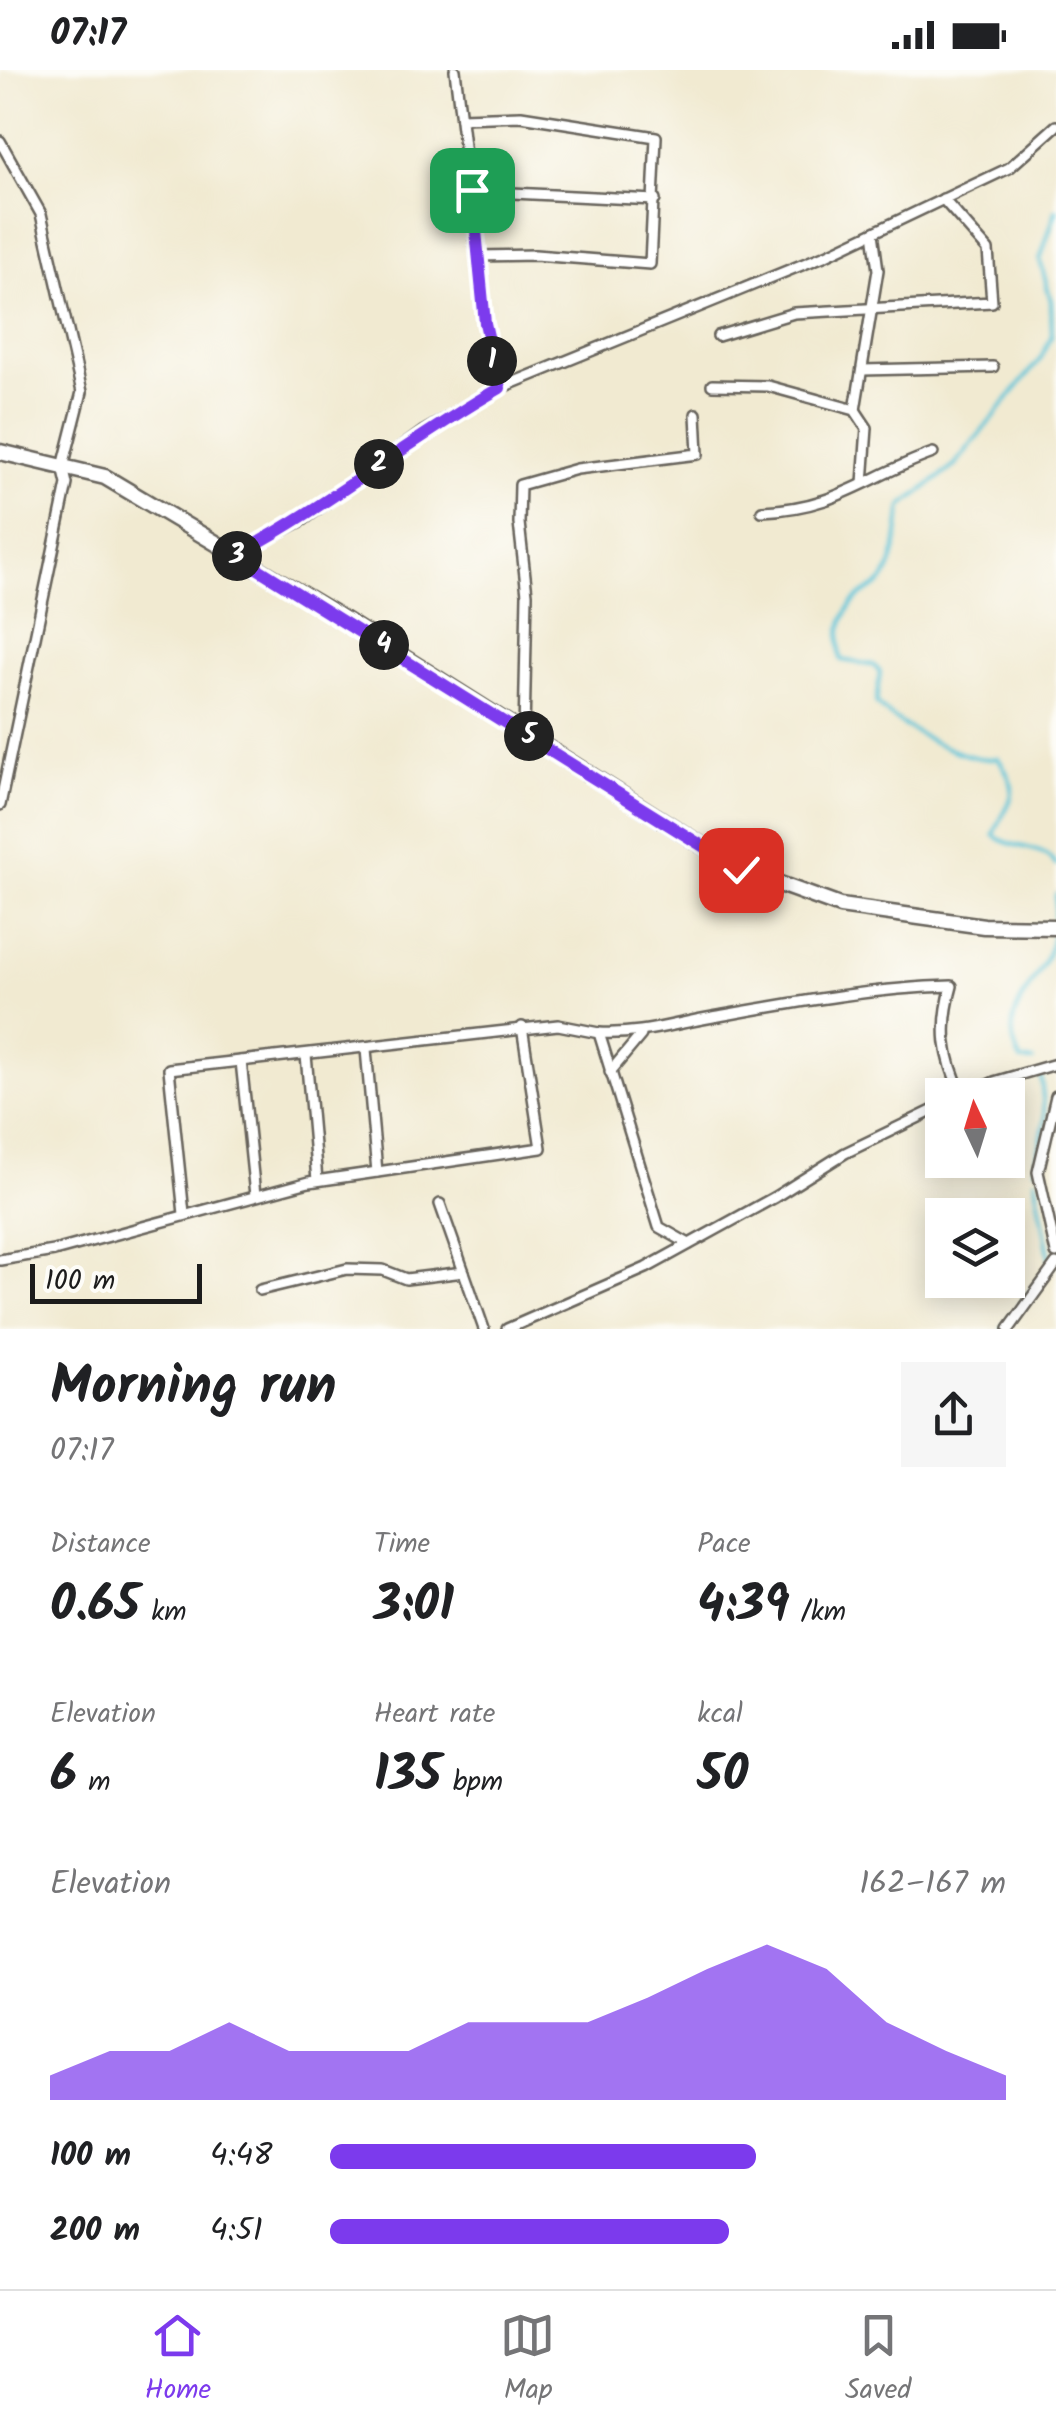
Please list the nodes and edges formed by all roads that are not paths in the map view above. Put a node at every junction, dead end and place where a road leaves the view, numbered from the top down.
1 (455, 70) edge
2 (461, 118) junction
3 (1056, 126) edge
4 (0, 141) edge
5 (472, 190) junction
6 (943, 199) junction
7 (655, 200) junction
8 (873, 233) junction
9 (477, 256) junction
10 (874, 307) junction
11 (718, 336) dead end
12 (994, 367) dead end
13 (862, 370) junction
14 (712, 385) dead end
15 (500, 388) junction
16 (855, 410) junction
17 (696, 414) dead end
18 (0, 452) edge
19 (933, 453) dead end
20 (63, 467) junction
21 (863, 484) junction
22 (762, 510) dead end
23 (236, 555) junction
24 (524, 733) junction
25 (0, 805) edge
26 (1052, 927) edge
27 (522, 1027) junction
28 (598, 1032) junction
29 (641, 1034) junction
30 (366, 1049) junction
31 (306, 1055) junction
32 (241, 1061) junction
33 (1056, 1064) edge
34 (610, 1072) junction
35 (955, 1078) edge
36 (1008, 1078) edge
37 (1056, 1096) edge
38 (925, 1114) edge
39 (377, 1172) junction
40 (317, 1180) junction
41 (255, 1196) junction
42 (440, 1204) dead end
43 (184, 1214) junction
44 (689, 1244) junction
45 (1056, 1253) edge
46 (0, 1260) edge
47 (1055, 1268) edge
48 (464, 1272) junction
49 (260, 1290) dead end
50 (511, 1328) edge
51 (484, 1329) edge
52 (1009, 1329) edge

1 - 2 street
2 - 5 street
2 - 7 street
3 - 6 street
4 - 20 street
5 - 7 street
5 - 9 street
6 - 8 street
6 - 10 street
7 - 9 street
8 - 10 street
8 - 15 street
9 - 15 street
10 - 11 street
10 - 13 street
12 - 13 street
13 - 16 street
14 - 16 street
15 - 23 street
16 - 21 street
17 - 24 street
18 - 20 main road
19 - 21 street
20 - 23 main road
20 - 25 street
21 - 22 street
23 - 24 main road
24 - 26 main road
27 - 28 street
27 - 30 street
27 - 39 street
28 - 29 street
28 - 34 street
29 - 34 street
29 - 35 street
30 - 31 street
30 - 39 street
31 - 32 street
31 - 40 street
32 - 41 street
32 - 43 street
33 - 36 street
34 - 44 street
37 - 45 street
38 - 44 street
39 - 40 street
40 - 41 street
41 - 43 street
42 - 48 street
43 - 46 street
44 - 50 street
47 - 52 street
48 - 49 street
48 - 51 street

